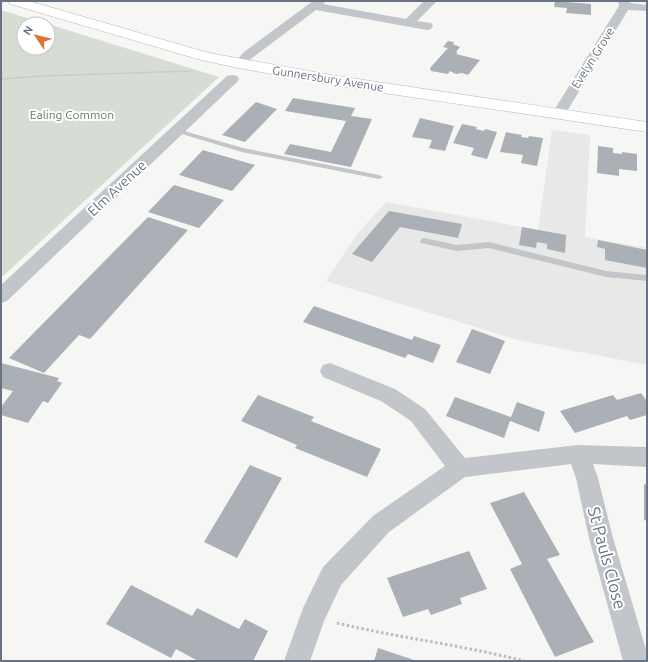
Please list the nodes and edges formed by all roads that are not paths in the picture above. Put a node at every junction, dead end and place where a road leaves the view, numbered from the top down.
1 (15, 1) edge
2 (431, 1) edge
3 (317, 3) edge
4 (624, 3) edge
5 (647, 8) edge
6 (408, 23) junction
7 (426, 26) dead end
8 (240, 64) junction
9 (232, 79) dead end
10 (558, 115) junction
11 (647, 127) edge
12 (177, 131) junction
13 (379, 177) dead end
14 (424, 241) dead end
15 (647, 278) edge
16 (1, 296) edge
17 (330, 371) dead end
18 (578, 454) junction
19 (647, 457) edge
20 (460, 468) junction
21 (297, 661) edge
22 (636, 661) edge

1 - 8 highway, Gunnersbury Avenue
2 - 6 street
3 - 6 street
3 - 8 street
4 - 5 street
4 - 10 street, Evelyn Grove
6 - 7 street
8 - 10 highway, Gunnersbury Avenue
9 - 12 street, Elm Avenue
10 - 11 highway, Gunnersbury Avenue
12 - 13 lane
12 - 16 street, Elm Avenue
14 - 15 lane
17 - 20 street
18 - 19 street
18 - 20 street
18 - 22 street, St Pauls Close
20 - 21 street

